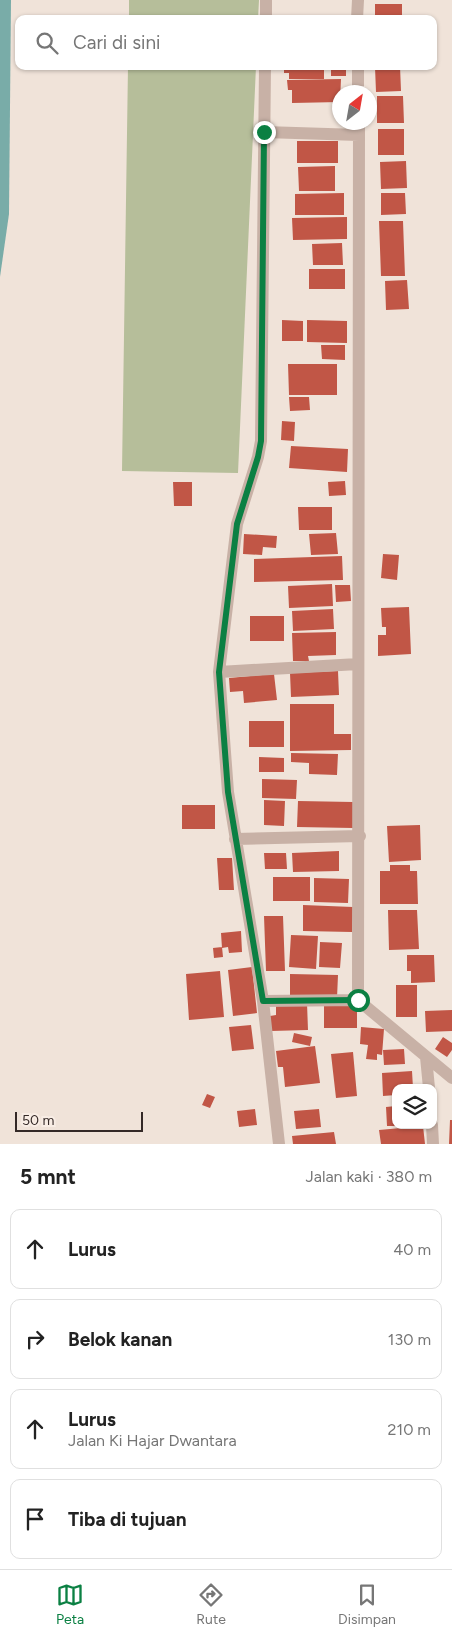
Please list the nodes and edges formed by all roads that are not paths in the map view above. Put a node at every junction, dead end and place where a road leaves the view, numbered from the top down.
1 (266, 0) edge
2 (358, 0) edge
3 (266, 15) edge
4 (357, 15) edge
5 (265, 70) edge
6 (358, 70) edge
7 (358, 85) edge
8 (332, 130) edge
9 (359, 130) edge
10 (264, 132) junction
11 (358, 664) junction
12 (219, 672) junction
13 (360, 836) junction
14 (235, 839) junction
15 (358, 1000) junction
16 (263, 1001) junction
17 (426, 1057) junction
18 (452, 1078) edge
19 (429, 1084) edge
20 (432, 1129) edge
21 (278, 1144) edge
22 (433, 1144) edge

1 - 3 street
2 - 4 street
5 - 10 street
6 - 7 street
8 - 10 street
9 - 11 street
10 - 12 street
11 - 12 street
11 - 13 street
12 - 14 street
13 - 14 street
13 - 15 street
14 - 16 street
15 - 16 street
15 - 17 street
16 - 21 street
17 - 18 street
17 - 19 street
20 - 22 street

